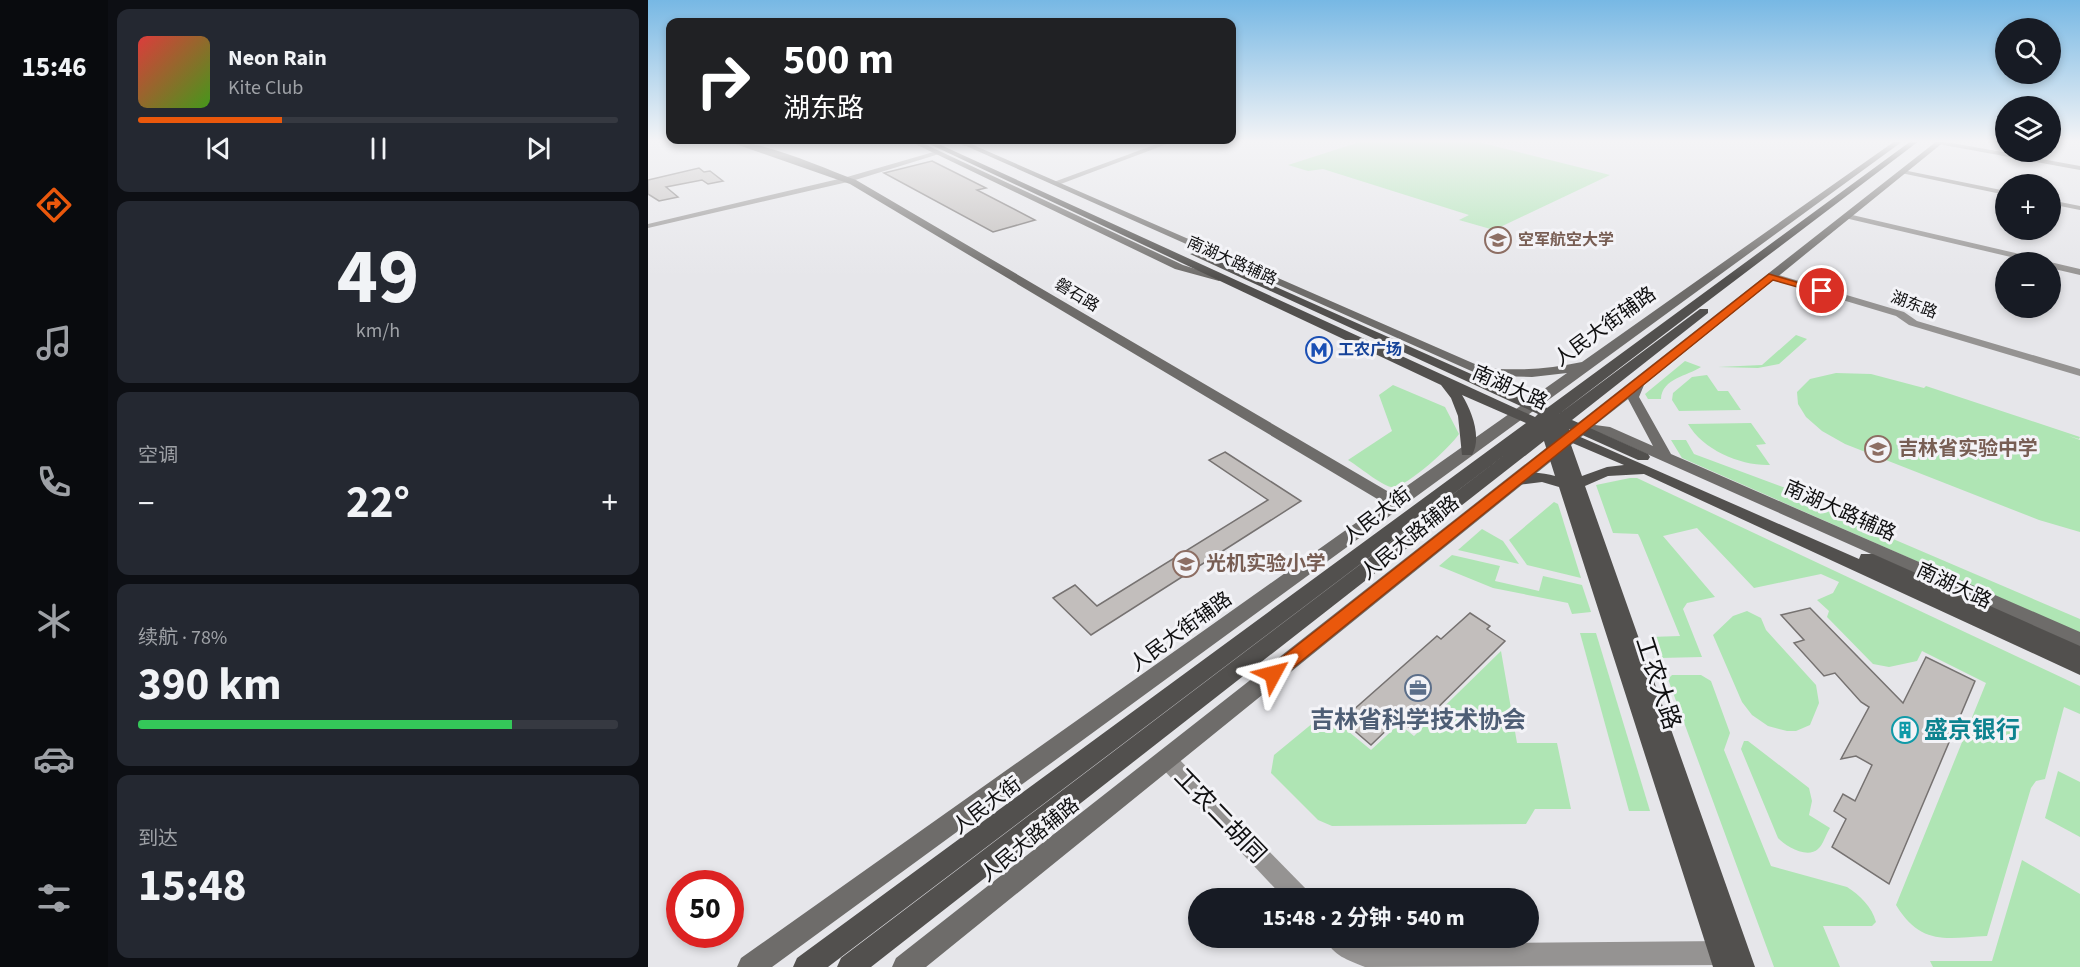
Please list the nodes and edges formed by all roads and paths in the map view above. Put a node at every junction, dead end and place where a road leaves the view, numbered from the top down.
1 (819, 186) edge
2 (861, 186) edge
3 (1007, 186) edge
4 (1024, 186) edge
5 (1044, 186) edge
6 (1062, 186) edge
7 (1837, 186) edge
8 (1859, 186) edge
9 (1877, 186) edge
10 (1885, 186) edge
11 (1972, 186) edge
12 (1995, 191) edge
13 (2061, 204) edge
14 (2080, 208) edge
15 (1848, 216) junction
16 (648, 226) edge
17 (1999, 252) edge
18 (2061, 268) edge
19 (2080, 272) edge
20 (1772, 276) junction
21 (1219, 278) junction
22 (1596, 360) junction
23 (1482, 371) junction
24 (2080, 373) edge
25 (1442, 381) junction
26 (1641, 381) junction
27 (1500, 391) junction
28 (1552, 428) junction
29 (1467, 452) junction
30 (1666, 457) junction
31 (1660, 475) junction
32 (1517, 480) junction
33 (1571, 484) junction
34 (1396, 504) junction
35 (2080, 640) edge
36 (2080, 654) edge
37 (2080, 667) edge
38 (1166, 759) junction
39 (1289, 888) edge
40 (1348, 948) edge
41 (1732, 960) edge
42 (750, 967) edge
43 (806, 967) edge
44 (850, 967) edge
45 (905, 967) edge

1 - 16 street
2 - 34 street, 磐石路
3 - 21 street, 南湖大路辅路
4 - 21 main road, 南湖大路
5 - 27 main road, 南湖大路
6 - 23 street, 南湖大路辅路
7 - 22 street, 人民大街辅路
8 - 28 main road, 人民大街
9 - 28 main road, 人民大街
10 - 15 street, 人民大路辅路
11 - 12 street
13 - 14 street
15 - 17 street
15 - 20 street, 人民大路辅路
18 - 19 street
20 - 24 street, 湖东路
20 - 26 street, 人民大路辅路
21 - 25 main road, 南湖大路
22 - 23 street
22 - 28 street, 人民大街辅路
23 - 27 street, 南湖大路辅路
25 - 28 main road, 南湖大路
25 - 29 main road
26 - 28 street, 人民大路辅路
26 - 30 street
27 - 28 main road, 南湖大路
28 - 29 street, 人民大街辅路
28 - 30 street, 南湖大路辅路
28 - 31 main road, 南湖大路
28 - 32 street, 人民大路辅路
28 - 33 main road, 工农大路
28 - 36 main road, 南湖大路
28 - 43 main road, 人民大街
28 - 44 main road, 人民大街
29 - 34 street, 人民大街辅路
30 - 35 street, 南湖大路辅路
31 - 33 main road
31 - 37 main road, 南湖大路
32 - 33 main road
32 - 38 street, 人民大路辅路
33 - 41 main road, 工农大路
34 - 42 street, 人民大街辅路
38 - 39 street, 工农二胡同
38 - 45 street, 人民大路辅路
40 - 41 street

